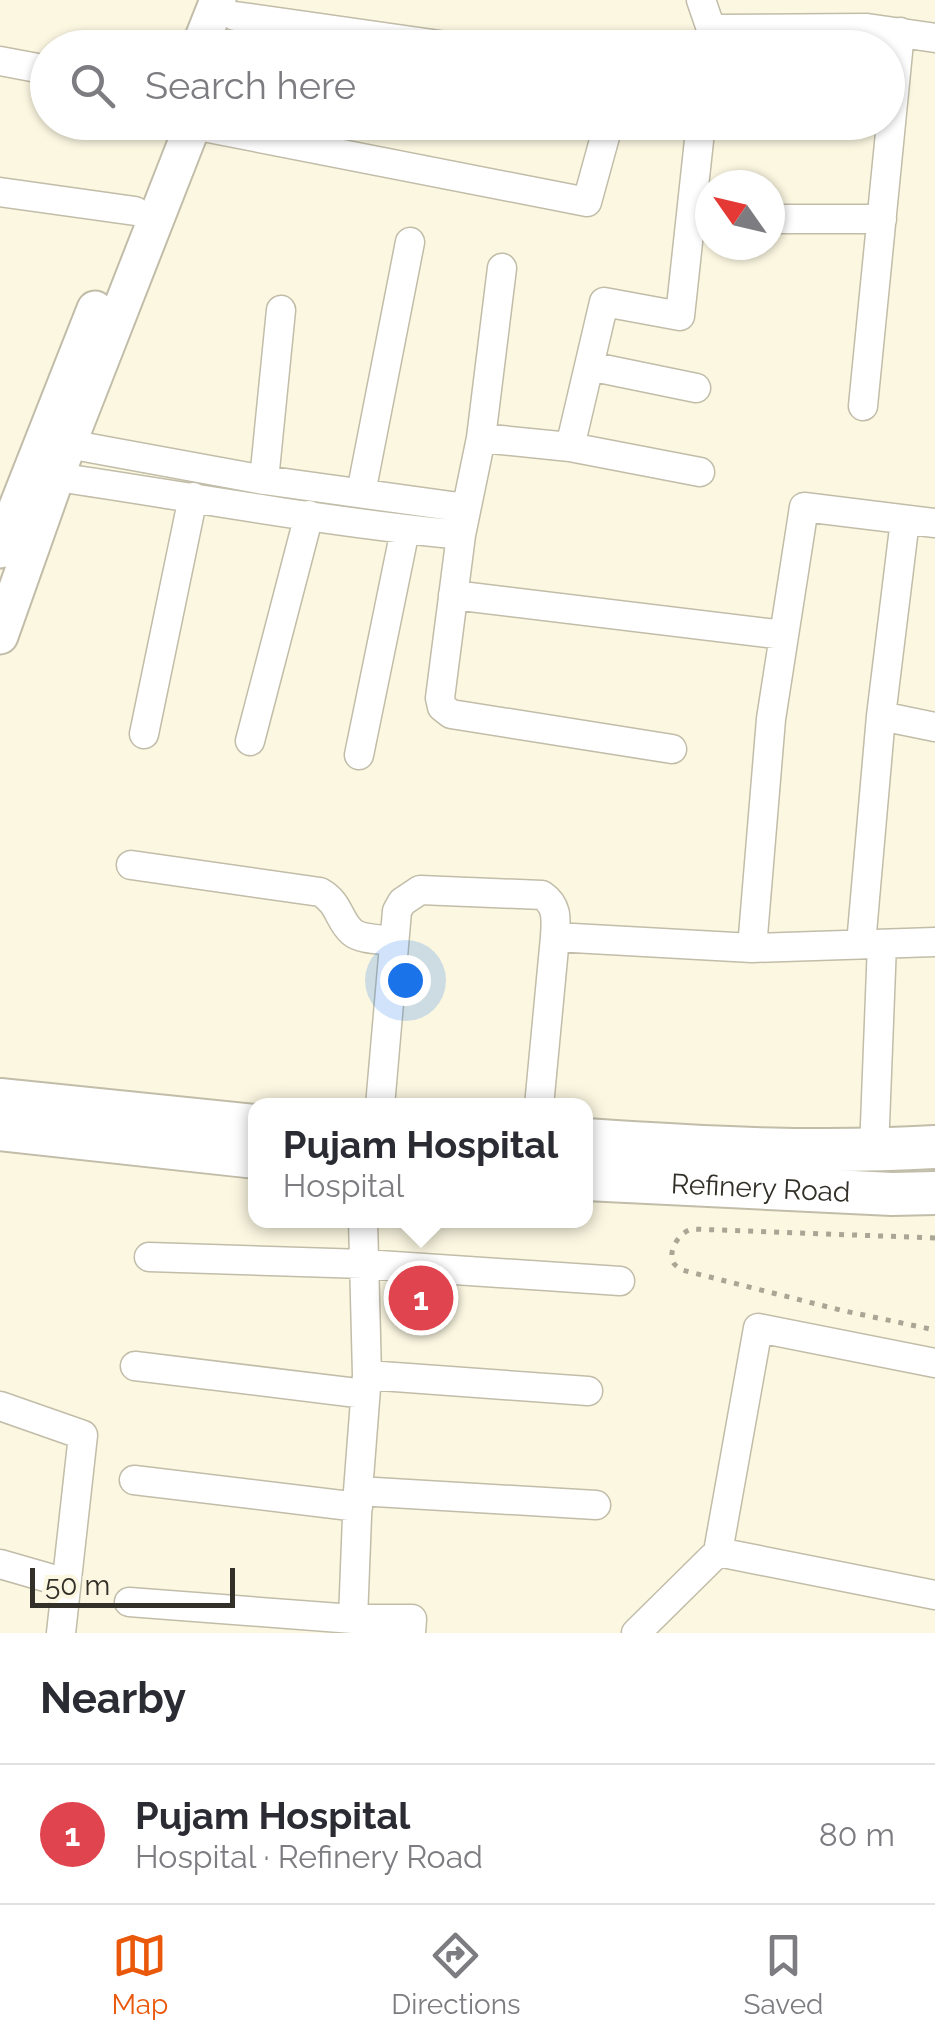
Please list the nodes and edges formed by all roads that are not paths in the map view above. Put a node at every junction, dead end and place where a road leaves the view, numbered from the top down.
1 (701, 0) edge
2 (229, 16) edge
3 (330, 30) edge
4 (708, 30) edge
5 (836, 30) edge
6 (884, 30) edge
7 (905, 33) edge
8 (935, 38) edge
9 (0, 61) edge
10 (30, 67) edge
11 (175, 140) edge
12 (177, 140) edge
13 (267, 140) edge
14 (604, 140) edge
15 (699, 140) edge
16 (887, 140) edge
17 (0, 192) edge
18 (134, 211) junction
19 (785, 219) edge
20 (882, 219) junction
21 (410, 242) dead end
22 (502, 268) dead end
23 (281, 310) dead end
24 (589, 366) junction
25 (696, 388) dead end
26 (864, 406) dead end
27 (481, 438) junction
28 (570, 447) junction
29 (700, 472) dead end
30 (40, 476) edge
31 (264, 480) junction
32 (361, 493) junction
33 (193, 497) junction
34 (308, 515) junction
35 (906, 520) junction
36 (464, 522) junction
37 (935, 523) edge
38 (405, 530) junction
39 (0, 550) edge
40 (453, 595) junction
41 (784, 635) junction
42 (0, 636) edge
43 (881, 716) junction
44 (935, 728) edge
45 (144, 734) dead end
46 (250, 741) dead end
47 (672, 749) dead end
48 (360, 755) dead end
49 (130, 865) dead end
50 (555, 937) junction
51 (394, 940) junction
52 (935, 942) edge
53 (871, 944) junction
54 (752, 948) junction
55 (381, 1098) edge
56 (540, 1098) edge
57 (0, 1100) edge
58 (248, 1125) edge
59 (0, 1130) edge
60 (593, 1141) edge
61 (935, 1147) edge
62 (874, 1150) junction
63 (248, 1156) edge
64 (593, 1180) edge
65 (935, 1192) edge
66 (363, 1228) edge
67 (149, 1256) dead end
68 (364, 1264) junction
69 (620, 1281) dead end
70 (935, 1363) edge
71 (134, 1366) dead end
72 (366, 1385) junction
73 (588, 1391) dead end
74 (0, 1406) edge
75 (134, 1480) dead end
76 (358, 1499) junction
77 (596, 1505) dead end
78 (718, 1552) junction
79 (0, 1564) edge
80 (66, 1583) junction
81 (935, 1595) edge
82 (129, 1602) dead end
83 (353, 1619) junction
84 (60, 1633) edge
85 (412, 1633) edge
86 (636, 1633) edge

1 - 4 street
2 - 3 street
5 - 6 street
7 - 8 street
9 - 10 street
11 - 18 street
12 - 30 street
13 - 14 street
15 - 24 street
16 - 20 street
17 - 18 street
18 - 30 street
19 - 20 street
20 - 26 street
21 - 32 street
22 - 27 street
23 - 31 street
24 - 25 street
24 - 28 street
27 - 28 street
27 - 36 street
28 - 29 street
30 - 31 street
30 - 33 street
30 - 39 street
30 - 42 street
31 - 32 street
32 - 36 street
33 - 34 street
33 - 45 street
34 - 38 street
34 - 46 street
35 - 37 street
35 - 41 street
35 - 43 street
36 - 38 street
36 - 40 street
38 - 48 street
40 - 41 street
40 - 47 street
41 - 54 street
43 - 44 street
43 - 53 street
49 - 51 street
50 - 51 street
50 - 54 street
50 - 56 street
51 - 55 street
52 - 53 street
53 - 54 street
53 - 62 street
57 - 58 main road
59 - 63 main road
60 - 62 main road, Refinery Road
61 - 62 main road, Refinery Road
64 - 65 main road, Refinery Road
66 - 68 street
67 - 68 street
68 - 69 street
68 - 72 street
70 - 78 street
71 - 72 street
72 - 73 street
72 - 76 street
74 - 80 street
75 - 76 street
76 - 77 street
76 - 83 street
78 - 81 street
78 - 86 street
79 - 80 street
80 - 84 street
82 - 83 street
83 - 85 street

